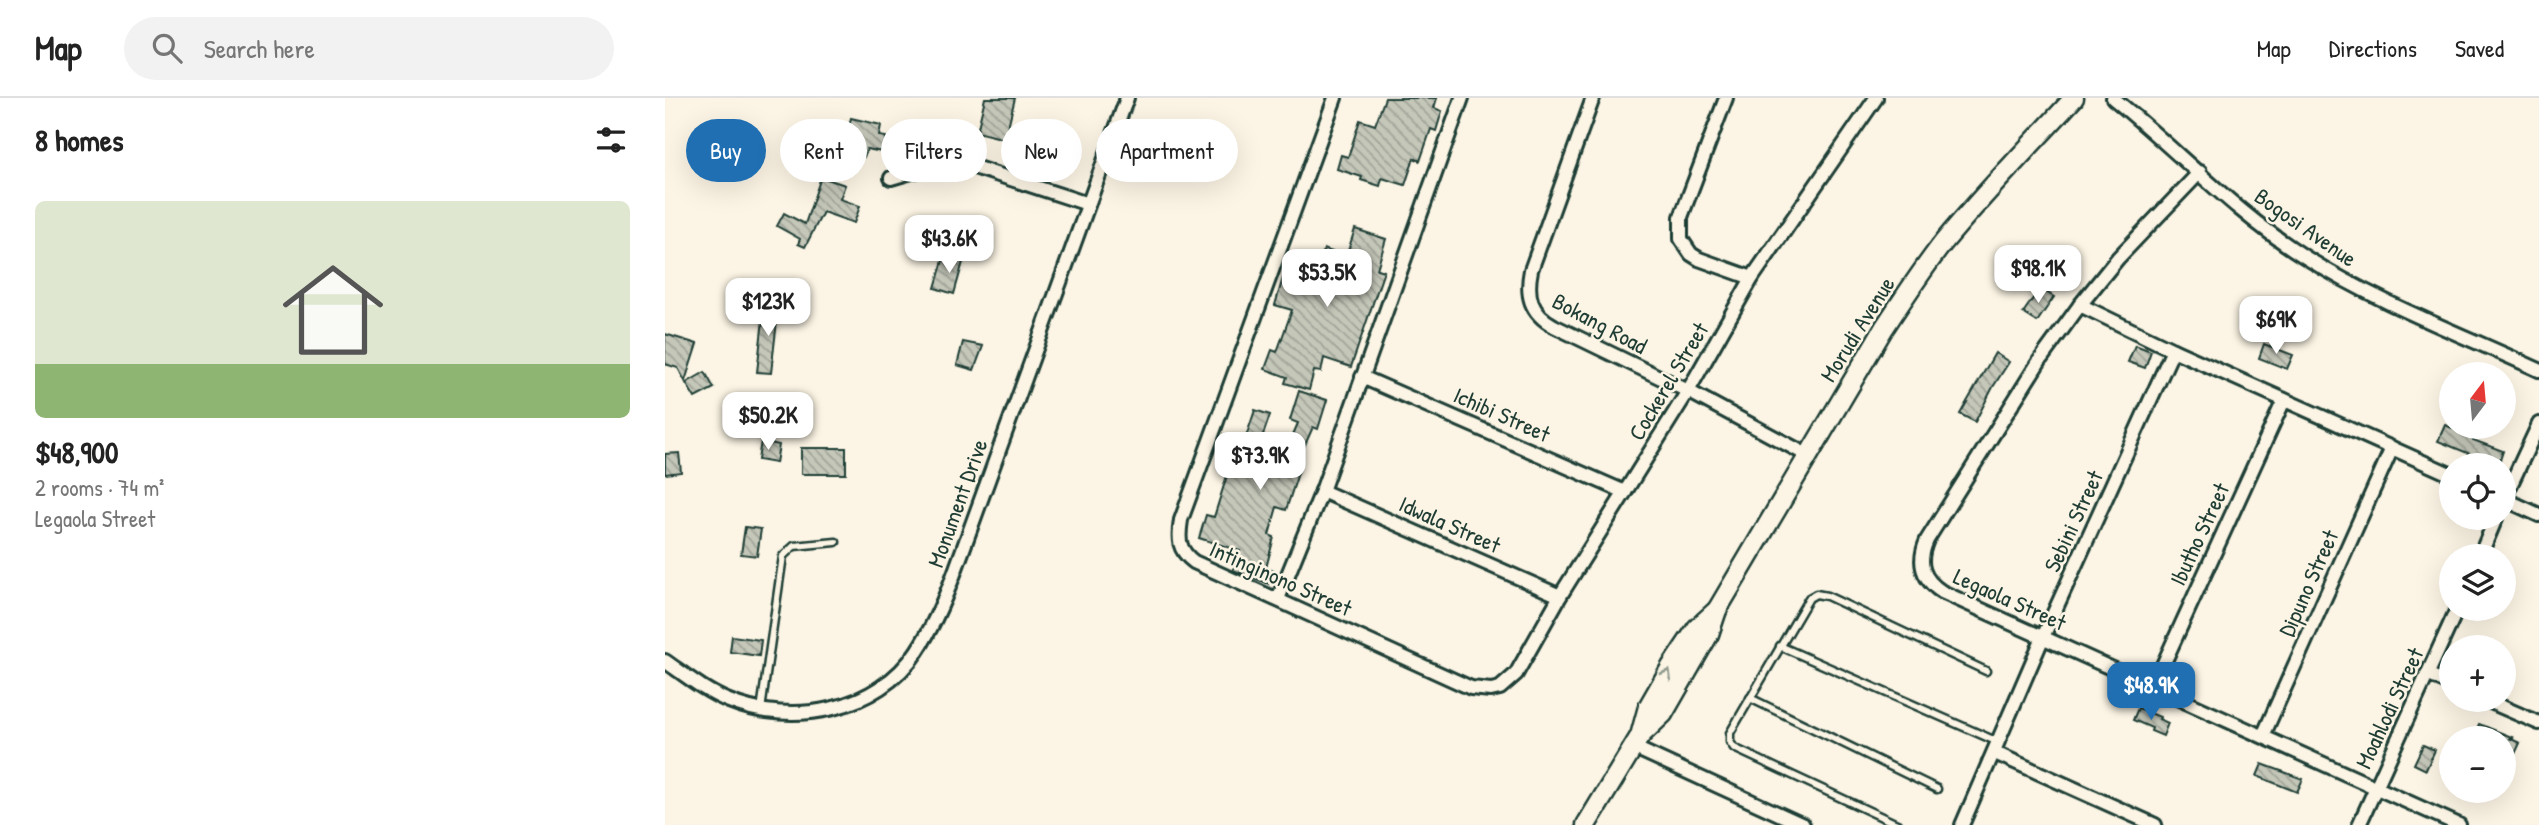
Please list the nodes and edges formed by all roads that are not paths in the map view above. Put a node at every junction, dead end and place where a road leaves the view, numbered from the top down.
1 (1127, 98) edge
2 (1335, 98) edge
3 (1462, 98) edge
4 (1593, 98) edge
5 (1725, 98) edge
6 (1876, 98) edge
7 (2074, 98) edge
8 (2113, 98) edge
9 (987, 170) edge
10 (2200, 173) junction
11 (1088, 204) junction
12 (1752, 278) junction
13 (2080, 304) junction
14 (2173, 350) junction
15 (2539, 370) edge
16 (1362, 377) junction
17 (1688, 391) junction
18 (2284, 400) junction
19 (2539, 424) edge
20 (2392, 448) junction
21 (1809, 456) junction
22 (2439, 469) edge
23 (2516, 473) edge
24 (1322, 491) junction
25 (1625, 492) junction
26 (2516, 504) edge
27 (2539, 515) edge
28 (836, 542) dead end
29 (1560, 596) junction
30 (1278, 599) junction
31 (2452, 621) edge
32 (2043, 637) junction
33 (1780, 646) junction
34 (665, 661) edge
35 (1986, 671) dead end
36 (2429, 675) junction
37 (2439, 679) edge
38 (2153, 687) junction
39 (1500, 688) joint
40 (1750, 698) junction
41 (761, 710) junction
42 (2514, 712) edge
43 (2539, 723) edge
44 (2263, 736) junction
45 (1637, 742) junction
46 (1997, 748) junction
47 (2375, 787) junction
48 (1937, 789) dead end
49 (1587, 825) edge
50 (1803, 825) edge
51 (1899, 825) edge
52 (1962, 825) edge
53 (2155, 825) edge
54 (2358, 825) edge
55 (2459, 825) edge

1 - 11 street, Monument Drive
2 - 30 street, Intinginono Street
3 - 16 street
4 - 17 street, Bokang Road
5 - 12 street
6 - 12 street, Cockerel Street
7 - 21 street, Morudi Avenue
8 - 10 street, Bogosi Avenue
9 - 11 street
10 - 13 street, Legaola Street
10 - 15 street, Bogosi Avenue
11 - 41 street, Monument Drive
12 - 17 street, Cockerel Street
13 - 14 street
13 - 32 street, Legaola Street
14 - 18 street
14 - 32 street, Sebini Street
16 - 24 street
16 - 25 street, Ichibi Street
17 - 21 street, Bokang Road
17 - 25 street, Cockerel Street
18 - 20 street
18 - 38 street, Ibutho Street
19 - 23 street
20 - 22 street
20 - 44 street, Dipuno Street
21 - 45 street, Morudi Avenue
24 - 29 street, Idwala Street
24 - 30 street
25 - 29 street, Cockerel Street
26 - 27 street
28 - 41 lane
29 - 39 street, Cockerel Street
30 - 39 street, Intinginono Street
31 - 36 street, Moahlodi Street
32 - 38 street, Legaola Street
32 - 46 street, Sebini Street
33 - 35 lane
33 - 40 lane
33 - 46 lane
34 - 41 street, Monument Drive
36 - 37 street
36 - 47 street, Moahlodi Street
38 - 44 street, Legaola Street
40 - 48 lane
40 - 51 lane
42 - 43 street
44 - 47 street, Legaola Street
45 - 49 street, Morudi Avenue
45 - 50 street
46 - 52 street, Sebini Street
46 - 53 street
47 - 54 street, Moahlodi Street
47 - 55 street, Legaola Street

